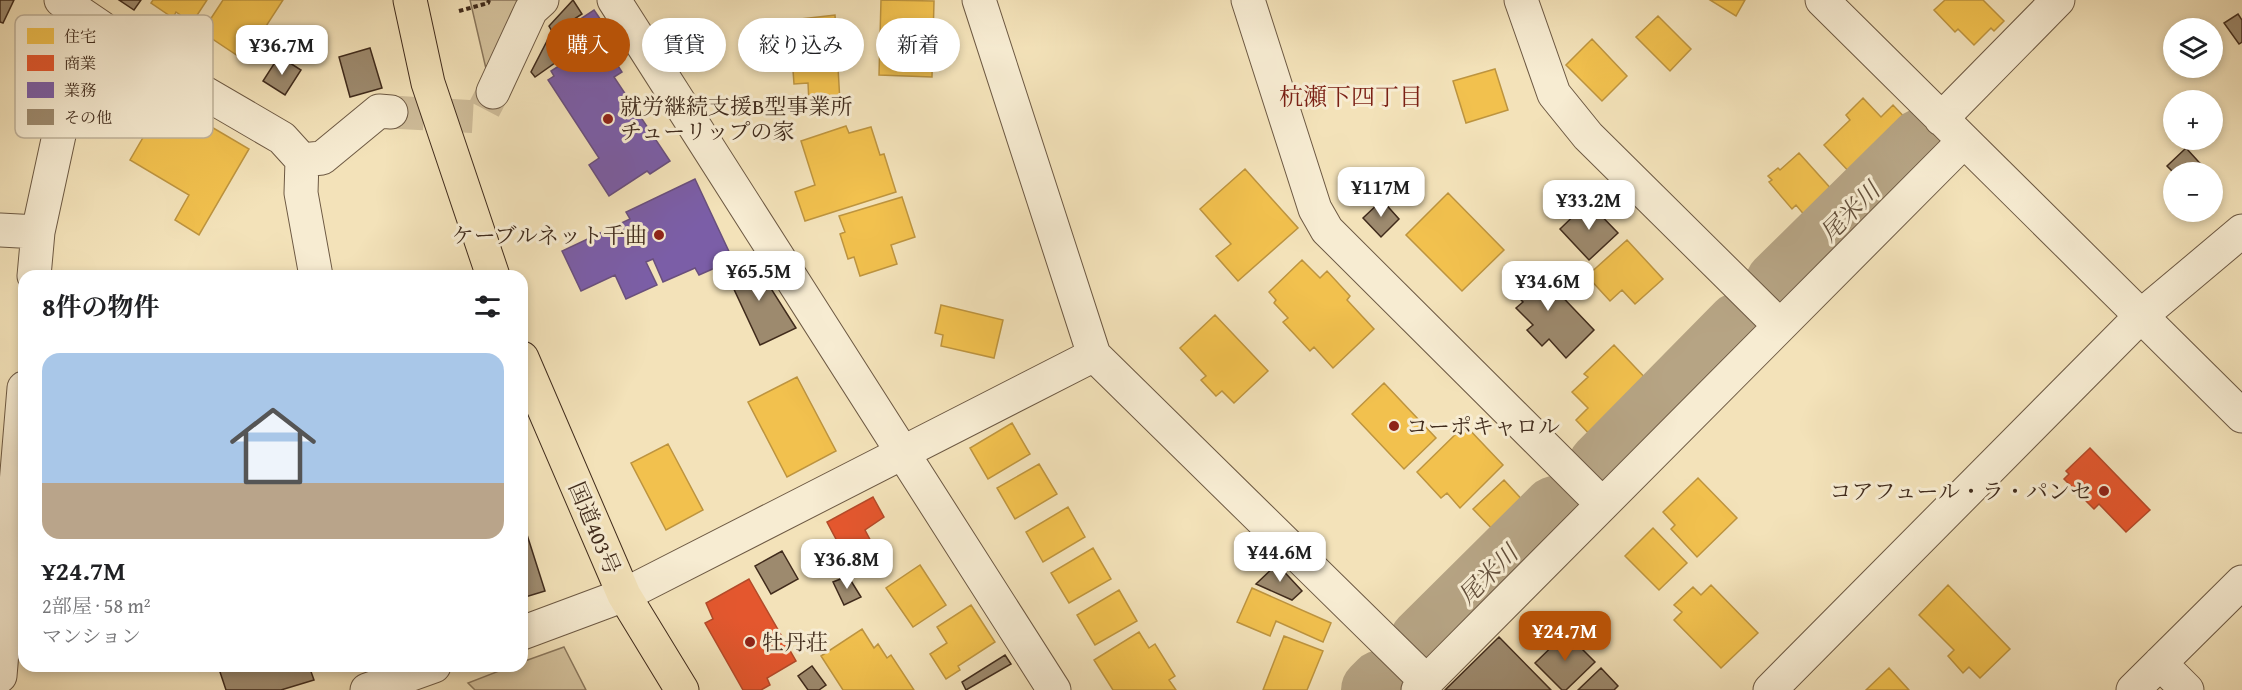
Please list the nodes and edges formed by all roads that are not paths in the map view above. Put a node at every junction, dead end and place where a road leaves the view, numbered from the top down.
1 (61, 0) edge
2 (410, 0) edge
3 (542, 0) edge
4 (614, 0) edge
5 (979, 0) edge
6 (1248, 0) edge
7 (1521, 0) edge
8 (1822, 0) edge
9 (2058, 0) edge
10 (81, 15) edge
11 (493, 92) tunnel mouth
12 (213, 97) edge
13 (391, 112) tunnel mouth
14 (1941, 119) junction
15 (58, 138) edge
16 (1963, 142) junction
17 (302, 160) junction
18 (0, 230) edge
19 (2242, 231) edge
20 (38, 232) junction
21 (35, 270) edge
22 (315, 270) edge
23 (491, 270) edge
24 (2142, 315) junction
25 (1779, 326) junction
26 (1094, 355) junction
27 (528, 372) edge
28 (2242, 416) edge
29 (903, 453) junction
30 (1602, 504) junction
31 (18, 526) edge
32 (16, 572) edge
33 (2242, 582) edge
34 (624, 595) junction
35 (528, 631) edge
36 (2160, 663) junction
37 (411, 672) edge
38 (0, 676) edge
39 (1422, 686) edge
40 (368, 690) edge
41 (682, 690) edge
42 (1054, 690) edge
43 (1770, 690) edge
44 (2133, 690) edge
45 (2187, 690) edge

1 - 10 street
2 - 23 highway
3 - 11 street
4 - 29 street
5 - 26 street
6 - 30 street
7 - 25 street
8 - 14 street
9 - 14 street
12 - 17 street
13 - 17 street
14 - 16 street
15 - 20 street
16 - 24 street
16 - 25 street
17 - 22 street
18 - 20 street
19 - 24 street
20 - 21 street
24 - 28 street
24 - 43 street
25 - 30 street
26 - 29 street
26 - 39 street
27 - 34 highway, 国道403号
29 - 34 street
29 - 42 street
30 - 39 street
31 - 32 street
32 - 38 street
33 - 36 street
34 - 35 street
34 - 41 highway, 国道403号
36 - 44 street
36 - 45 street
37 - 40 street

